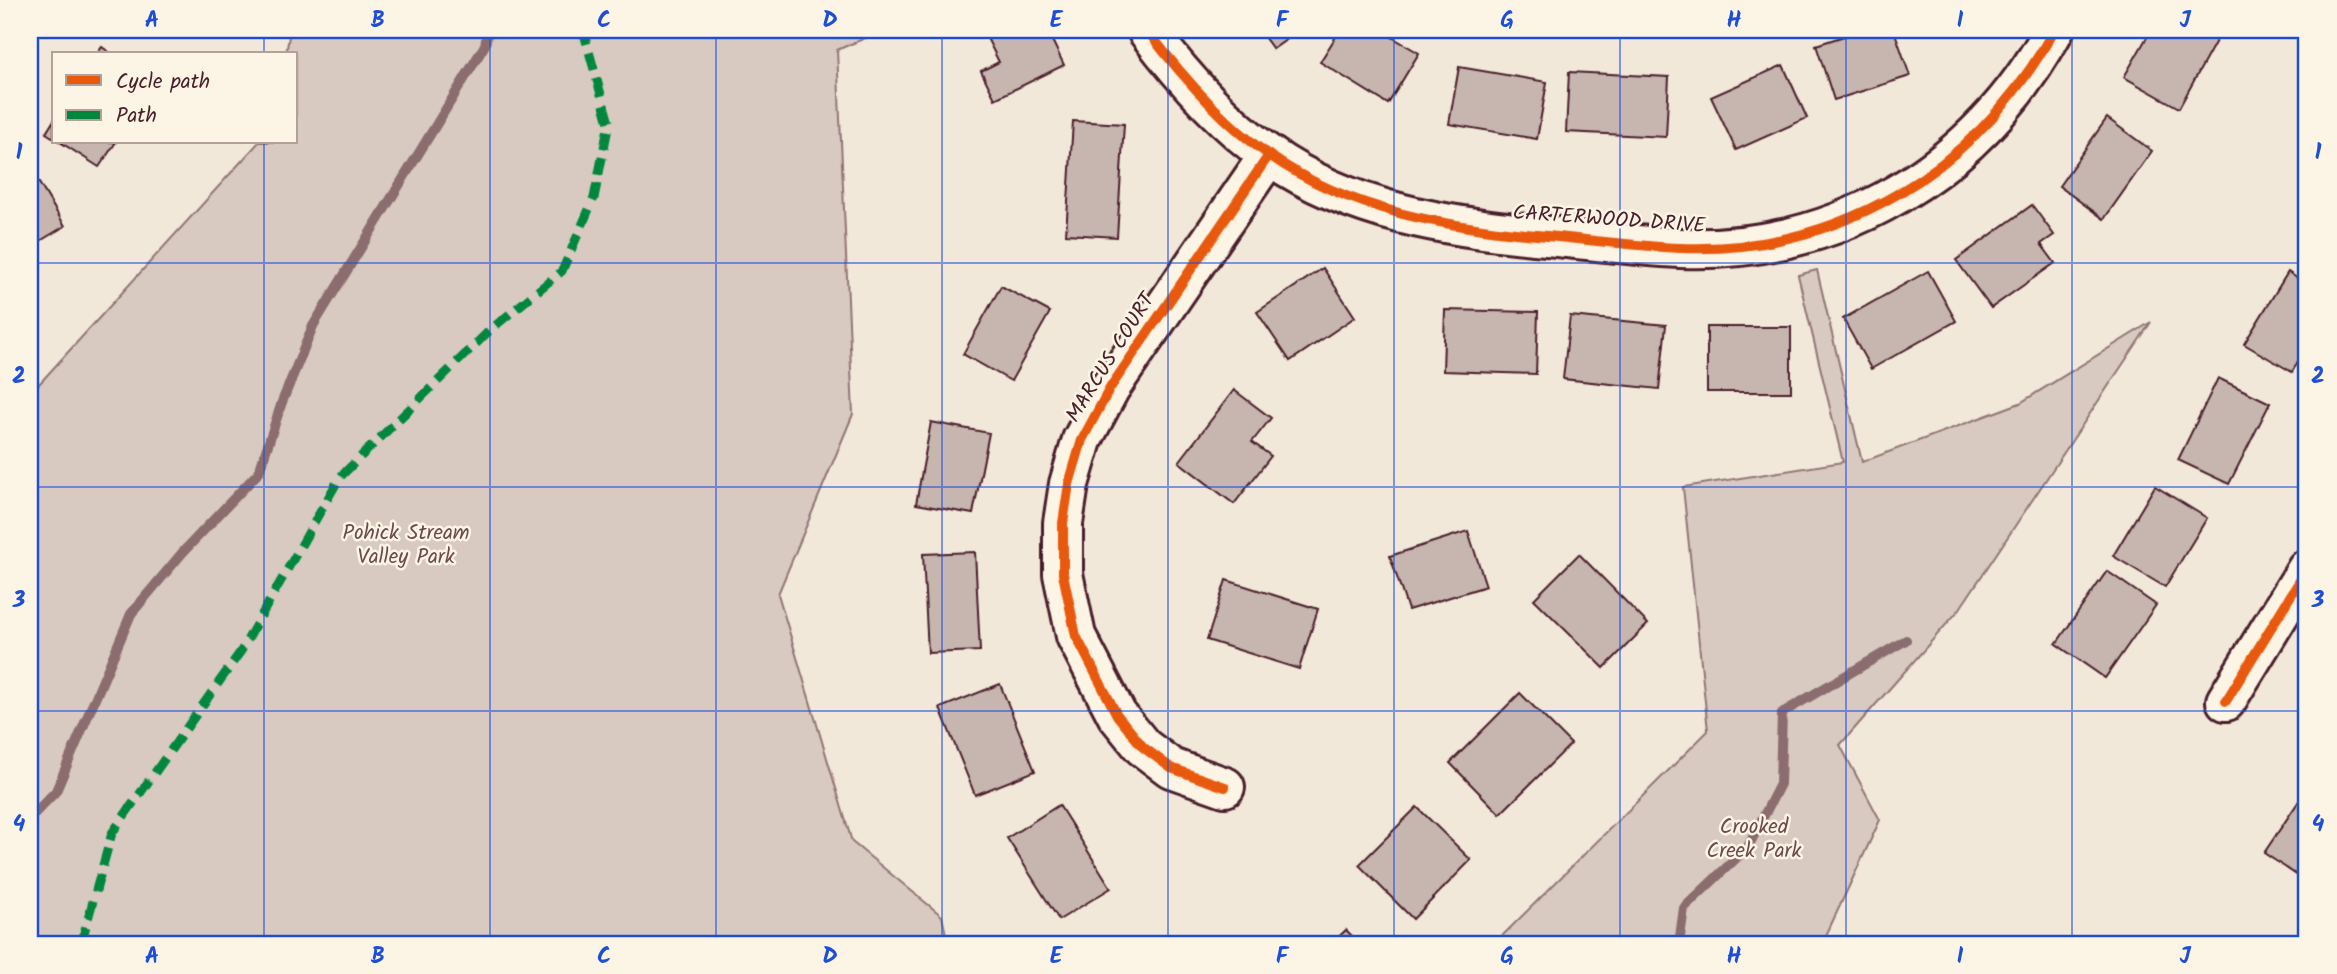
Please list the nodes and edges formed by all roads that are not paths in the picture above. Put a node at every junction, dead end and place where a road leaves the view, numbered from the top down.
1 (1147, 30) edge
2 (2054, 30) edge
3 (1269, 155) junction
4 (2307, 569) edge
5 (2226, 701) dead end
6 (1225, 787) dead end

1 - 3 street, CARTERWOOD DRIVE
2 - 3 street, CARTERWOOD DRIVE
3 - 6 street, MARCUS COURT
4 - 5 street

